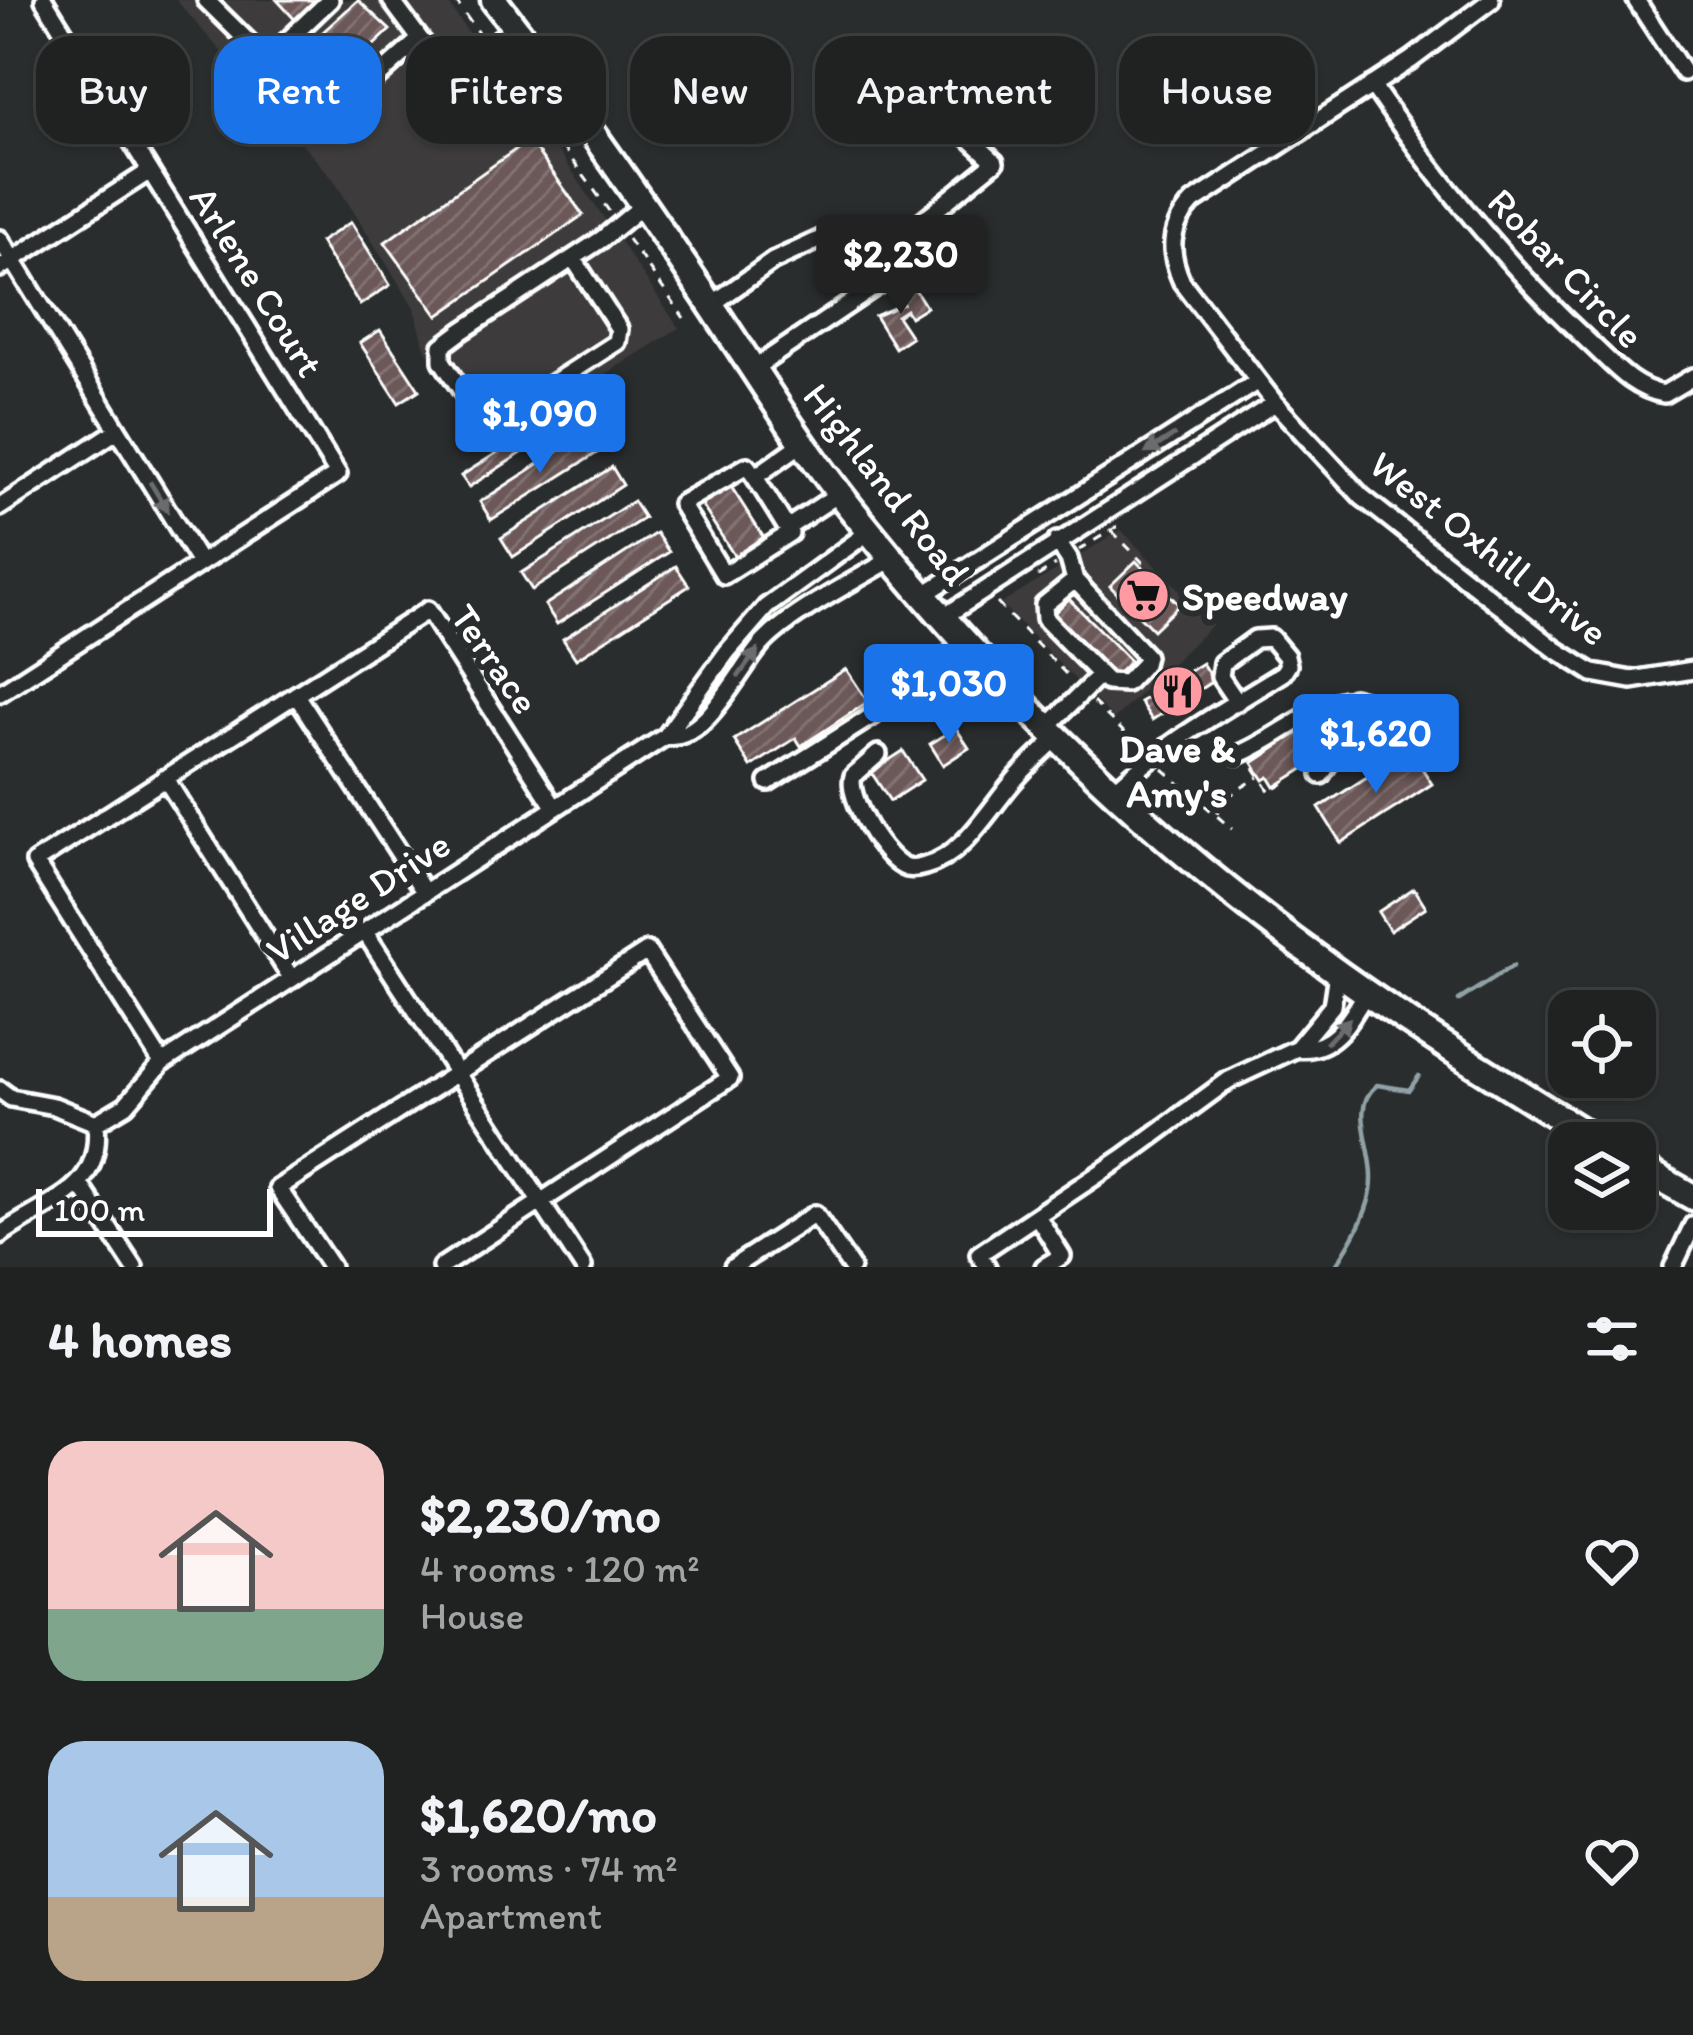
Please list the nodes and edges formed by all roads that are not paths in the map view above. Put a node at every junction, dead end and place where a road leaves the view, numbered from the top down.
1 (44, 0) edge
2 (331, 0) edge
3 (391, 0) edge
4 (494, 0) edge
5 (1491, 0) edge
6 (1636, 0) edge
7 (215, 4) edge
8 (516, 28) junction
9 (244, 36) edge
10 (293, 36) edge
11 (418, 36) edge
12 (504, 36) edge
13 (406, 52) edge
14 (1683, 72) dead end
15 (382, 73) edge
16 (1372, 85) junction
17 (976, 144) edge
18 (150, 171) junction
19 (641, 207) junction
20 (834, 232) dead end
21 (0, 239) edge
22 (573, 258) junction
23 (6, 264) edge
24 (711, 305) junction
25 (753, 369) junction
26 (1693, 377) edge
27 (1258, 381) junction
28 (1275, 403) junction
29 (118, 430) junction
30 (804, 442) junction
31 (755, 477) junction
32 (1106, 478) junction
33 (840, 493) junction
34 (1121, 502) junction
35 (0, 507) edge
36 (1046, 516) junction
37 (787, 528) junction
38 (870, 531) junction
39 (1059, 540) junction
40 (893, 558) junction
41 (200, 563) junction
42 (1075, 580) junction
43 (925, 594) junction
44 (945, 616) junction
45 (967, 640) junction
46 (1693, 670) edge
47 (1100, 675) junction
48 (0, 693) edge
49 (296, 694) junction
50 (1237, 702) junction
51 (1053, 731) junction
52 (665, 736) junction
53 (878, 754) dead end
54 (1244, 758) road end
55 (1321, 775) dead end
56 (164, 778) junction
57 (768, 782) dead end
58 (1114, 791) junction
59 (555, 808) junction
60 (424, 893) junction
61 (364, 932) junction
62 (1337, 973) junction
63 (292, 979) junction
64 (1366, 993) junction
65 (1297, 1048) junction
66 (162, 1063) junction
67 (456, 1072) junction
68 (0, 1090) edge
69 (1567, 1122) edge
70 (97, 1123) junction
71 (1656, 1176) edge
72 (81, 1186) junction
73 (1693, 1197) edge
74 (541, 1203) junction
75 (1036, 1216) junction
76 (1693, 1225) edge
77 (0, 1235) edge
78 (134, 1267) edge
79 (331, 1267) edge
80 (441, 1267) edge
81 (583, 1267) edge
82 (733, 1267) edge
83 (851, 1267) edge
84 (987, 1267) edge
85 (1044, 1267) edge
86 (1673, 1267) edge

1 - 18 street, Arlene Court
2 - 10 street
3 - 11 street
4 - 8 highway, Highland Road
5 - 16 street, West Oxhill Drive
6 - 14 street
7 - 9 street
8 - 12 street
8 - 19 highway, Highland Road
13 - 15 street
16 - 26 street, Robar Circle
16 - 27 street, West Oxhill Drive
17 - 25 street
18 - 23 street
18 - 41 street, Arlene Court
19 - 22 street
19 - 24 highway, Highland Road
20 - 24 street
21 - 23 street
22 - 22 street
23 - 29 street
24 - 25 highway, Highland Road
25 - 30 highway, Highland Road
27 - 28 street, West Oxhill Drive
27 -> 32 street
28 - 34 street
28 - 46 street, West Oxhill Drive
29 - 35 street
29 -> 41 street
30 - 31 street
30 - 33 highway, Highland Road
31 - 37 street
31 - 37 street
32 - 34 street
32 - 36 street
33 - 37 street
33 - 38 highway, Highland Road
34 - 39 street
36 - 39 street
36 - 43 street
38 - 40 highway, Highland Road
38 - 52 street, Village Drive
39 - 42 street
39 - 44 street
40 - 43 highway, Highland Road
52 -> 40 street, Village Drive
41 - 48 street
42 - 47 street
42 - 47 street
43 - 44 highway, Highland Road
44 - 45 highway, Highland Road
45 - 51 highway, Highland Road
45 - 57 street
47 - 51 street
49 - 56 street
49 - 59 street, Terrace
49 - 60 street
50 - 50 street
50 - 58 street
51 - 53 street
51 - 58 highway, Highland Road
52 - 59 street, Village Drive
54 - 55 street
56 - 63 street
56 - 66 street
58 - 62 highway, Highland Road
59 - 60 street, Village Drive
60 - 61 street, Village Drive
61 - 63 street, Village Drive
61 - 67 street
62 - 64 highway, Highland Road
62 - 65 street
63 - 66 street, Village Drive
65 -> 64 street
64 - 69 highway, Highland Road
65 - 75 street
66 - 70 street, Village Drive
67 - 74 street
67 - 74 street
67 - 79 street
68 - 70 street
70 - 72 street
71 - 73 highway
72 - 77 street
72 - 78 street
74 - 80 street
74 - 81 street
75 - 84 street
75 - 85 street
76 - 86 street
82 - 83 street

